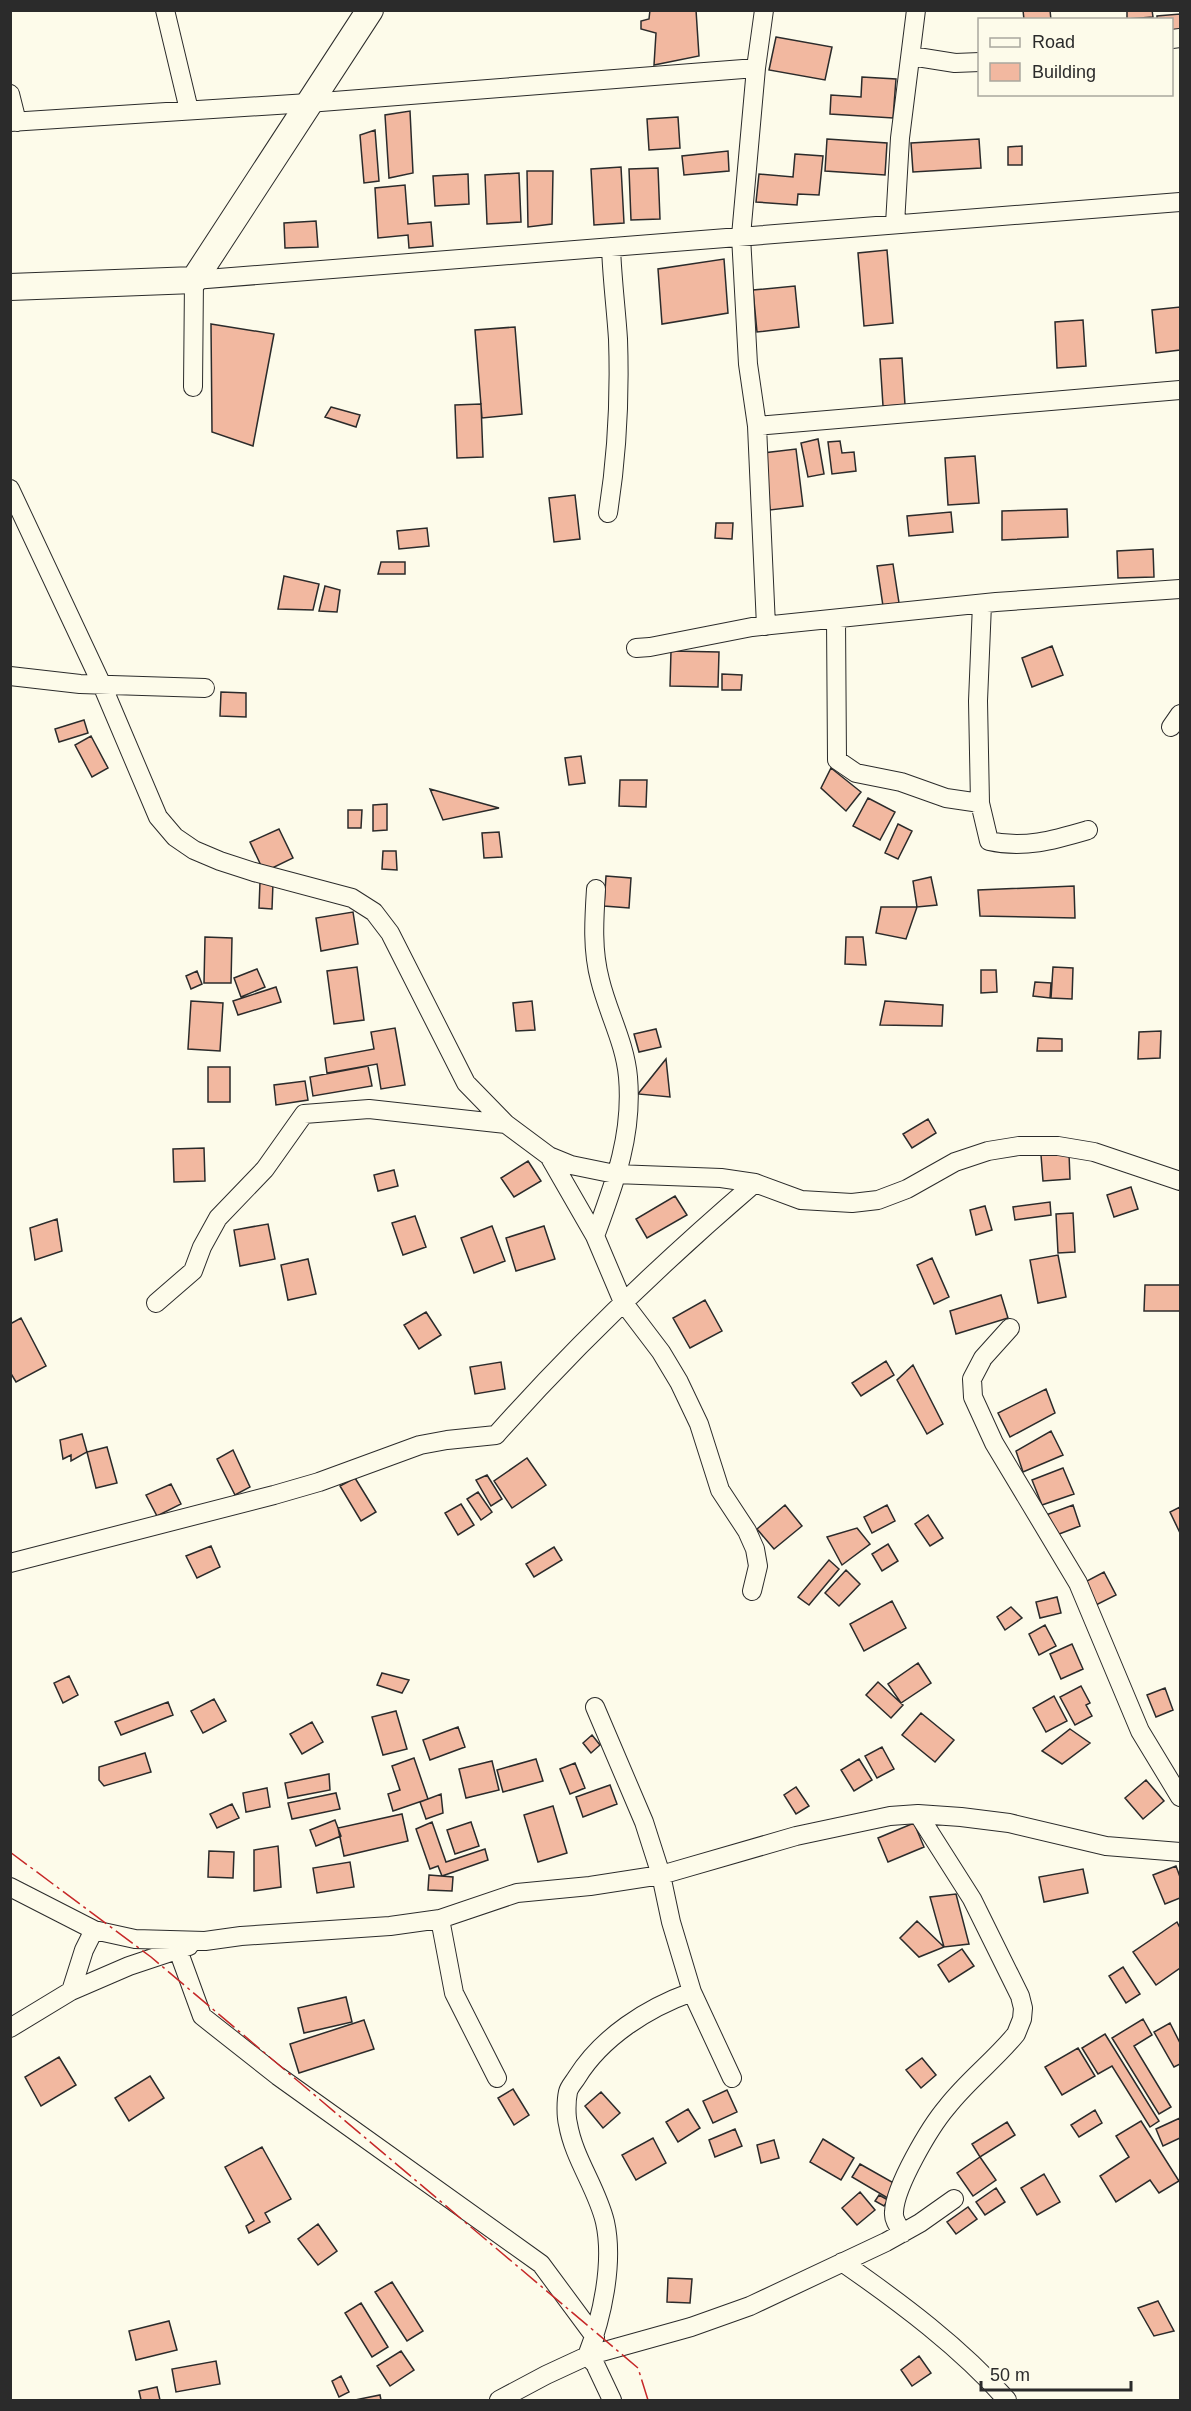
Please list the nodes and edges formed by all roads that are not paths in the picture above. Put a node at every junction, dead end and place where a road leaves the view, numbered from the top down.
1 (165, 10) edge
2 (370, 10) edge
3 (764, 10) edge
4 (916, 10) edge
5 (911, 56) junction
6 (978, 62) edge
7 (756, 68) junction
8 (10, 94) edge
9 (308, 103) junction
10 (189, 110) junction
11 (14, 122) edge
12 (1180, 202) edge
13 (895, 224) junction
14 (741, 237) junction
15 (610, 247) junction
16 (194, 280) junction
17 (10, 287) edge
18 (193, 387) dead end
19 (1180, 390) edge
20 (757, 426) junction
21 (10, 489) edge
22 (608, 513) dead end
23 (1180, 589) edge
24 (982, 604) junction
25 (836, 619) junction
26 (766, 626) junction
27 (636, 648) dead end
28 (10, 676) edge
29 (102, 685) junction
30 (205, 688) dead end
31 (980, 803) junction
32 (1088, 830) dead end
33 (596, 889) dead end
34 (506, 1124) junction
35 (549, 1156) junction
36 (615, 1174) junction
37 (1180, 1181) edge
38 (755, 1183) junction
39 (595, 1236) junction
40 (623, 1302) junction
41 (156, 1303) dead end
42 (1010, 1328) dead end
43 (10, 1563) edge
44 (752, 1591) dead end
45 (595, 1707) dead end
46 (1180, 1797) edge
47 (918, 1814) junction
48 (1180, 1852) edge
49 (661, 1875) junction
50 (10, 1887) edge
51 (440, 1919) junction
52 (94, 1930) junction
53 (205, 1941) junction
54 (178, 1950) junction
55 (70, 1991) junction
56 (692, 1992) junction
57 (10, 2028) edge
58 (497, 2078) dead end
59 (732, 2078) dead end
60 (954, 2199) dead end
61 (903, 2233) junction
62 (842, 2262) junction
63 (595, 2337) junction
64 (587, 2356) junction
65 (499, 2400) edge
66 (612, 2400) edge
67 (1008, 2400) edge

1 - 10 street
2 - 9 street
3 - 7 street
4 - 5 street
5 - 6 street
5 - 13 street
7 - 9 street
7 - 14 street
8 - 11 street
9 - 10 street
9 - 16 street
10 - 11 street
12 - 13 street
13 - 14 street
14 - 15 street
14 - 20 street
15 - 16 street
15 - 22 street
16 - 17 street
16 - 18 street
19 - 20 street
20 - 26 street
21 - 29 street
23 - 24 street
24 - 25 street
24 - 31 street
25 - 26 street
25 - 31 street
26 - 27 street
28 - 29 street
29 - 30 street
29 - 34 street
31 - 32 street
33 - 36 street
34 - 35 street
34 - 41 street
35 - 36 street
35 - 39 street
36 - 38 street
36 - 39 street
37 - 38 street
38 - 40 street
39 - 40 street
40 - 43 street
40 - 44 street
42 - 46 street
45 - 49 street
47 - 48 street
47 - 49 street
47 - 61 street
49 - 51 street
49 - 56 street
50 - 52 street
51 - 53 street
51 - 58 street
52 - 53 street
52 - 55 street
53 - 54 street
54 - 55 street
54 - 63 street
55 - 57 street
56 - 59 street
56 - 63 street
60 - 61 street
61 - 62 street
62 - 64 street
62 - 67 street
63 - 64 street
64 - 65 street
64 - 66 street

